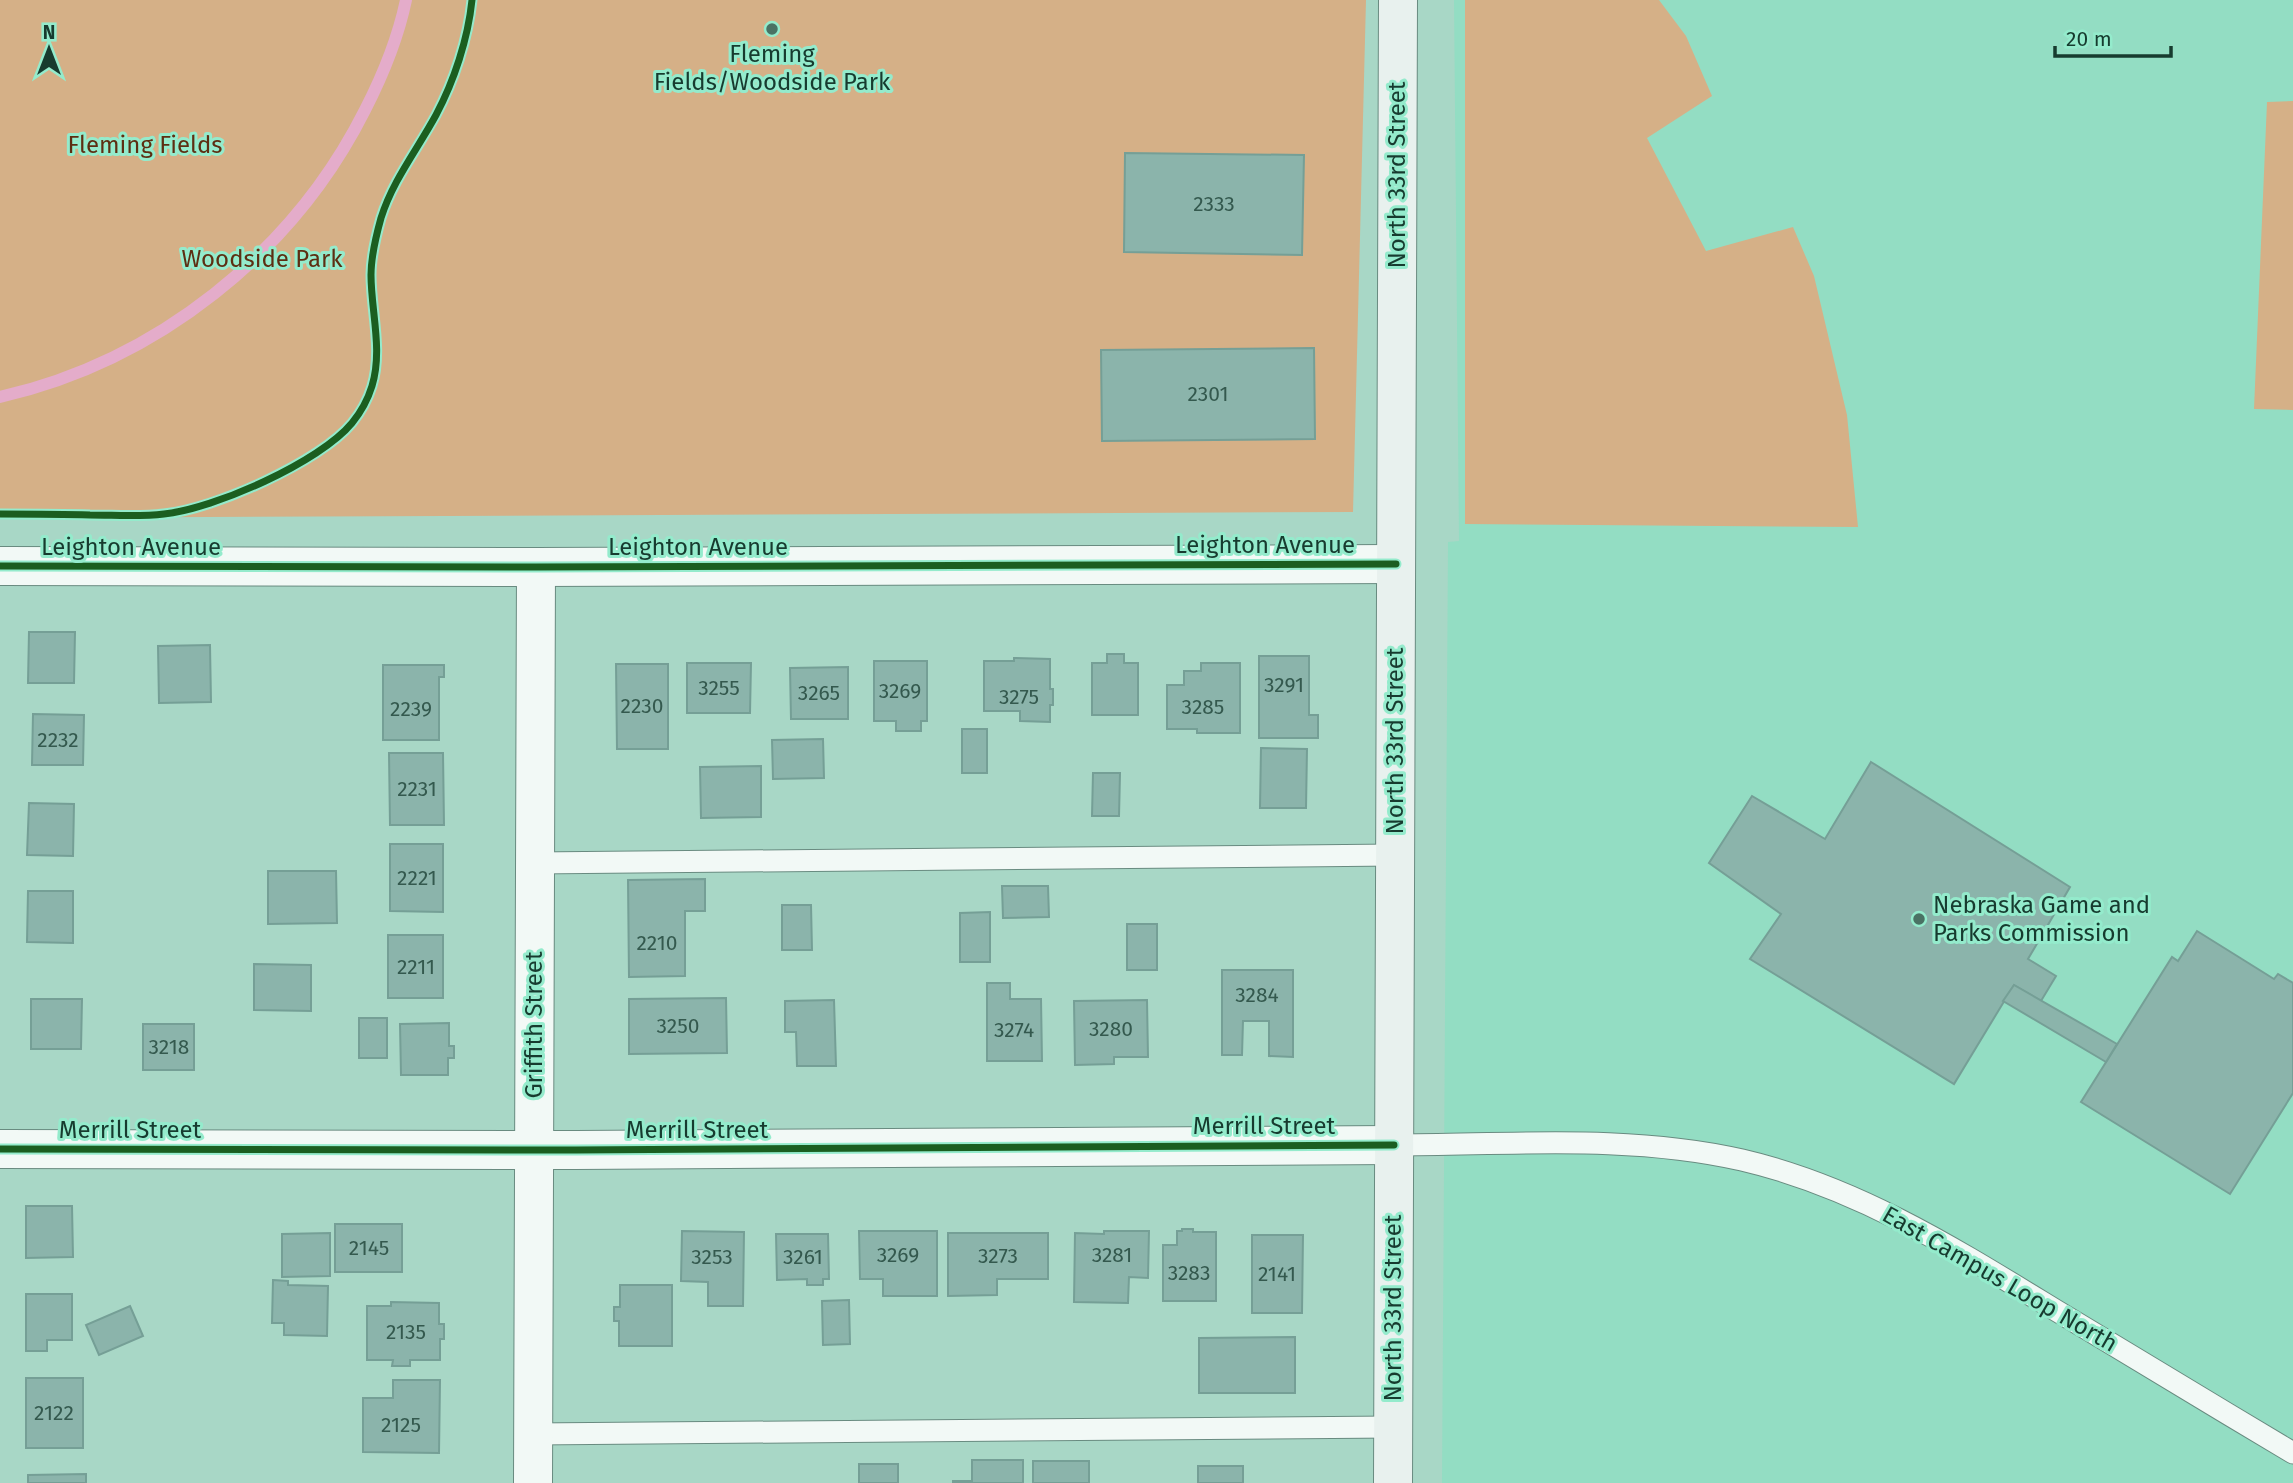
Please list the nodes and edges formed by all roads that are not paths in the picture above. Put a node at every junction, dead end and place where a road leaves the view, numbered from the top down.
1 (1398, 0) edge
2 (1396, 564) junction
3 (0, 566) edge
4 (536, 567) junction
5 (1395, 855) junction
6 (534, 863) junction
7 (1394, 1144) junction
8 (0, 1149) edge
9 (534, 1150) junction
10 (1393, 1427) junction
11 (533, 1434) junction
12 (2293, 1453) edge
13 (533, 1483) edge
14 (1393, 1483) edge

1 - 2 main road, North 33rd Street
2 - 4 street, Leighton Avenue
2 - 5 main road, North 33rd Street
3 - 4 street, Leighton Avenue
4 - 6 street, Griffith Street
5 - 6 lane
5 - 7 main road, North 33rd Street
6 - 9 street, Griffith Street
7 - 9 street, Merrill Street
7 - 10 main road, North 33rd Street
7 - 12 lane, East Campus Loop North
8 - 9 street, Merrill Street
9 - 11 street, Griffith Street
10 - 11 lane
10 - 14 main road, North 33rd Street
11 - 13 street, Griffith Street

